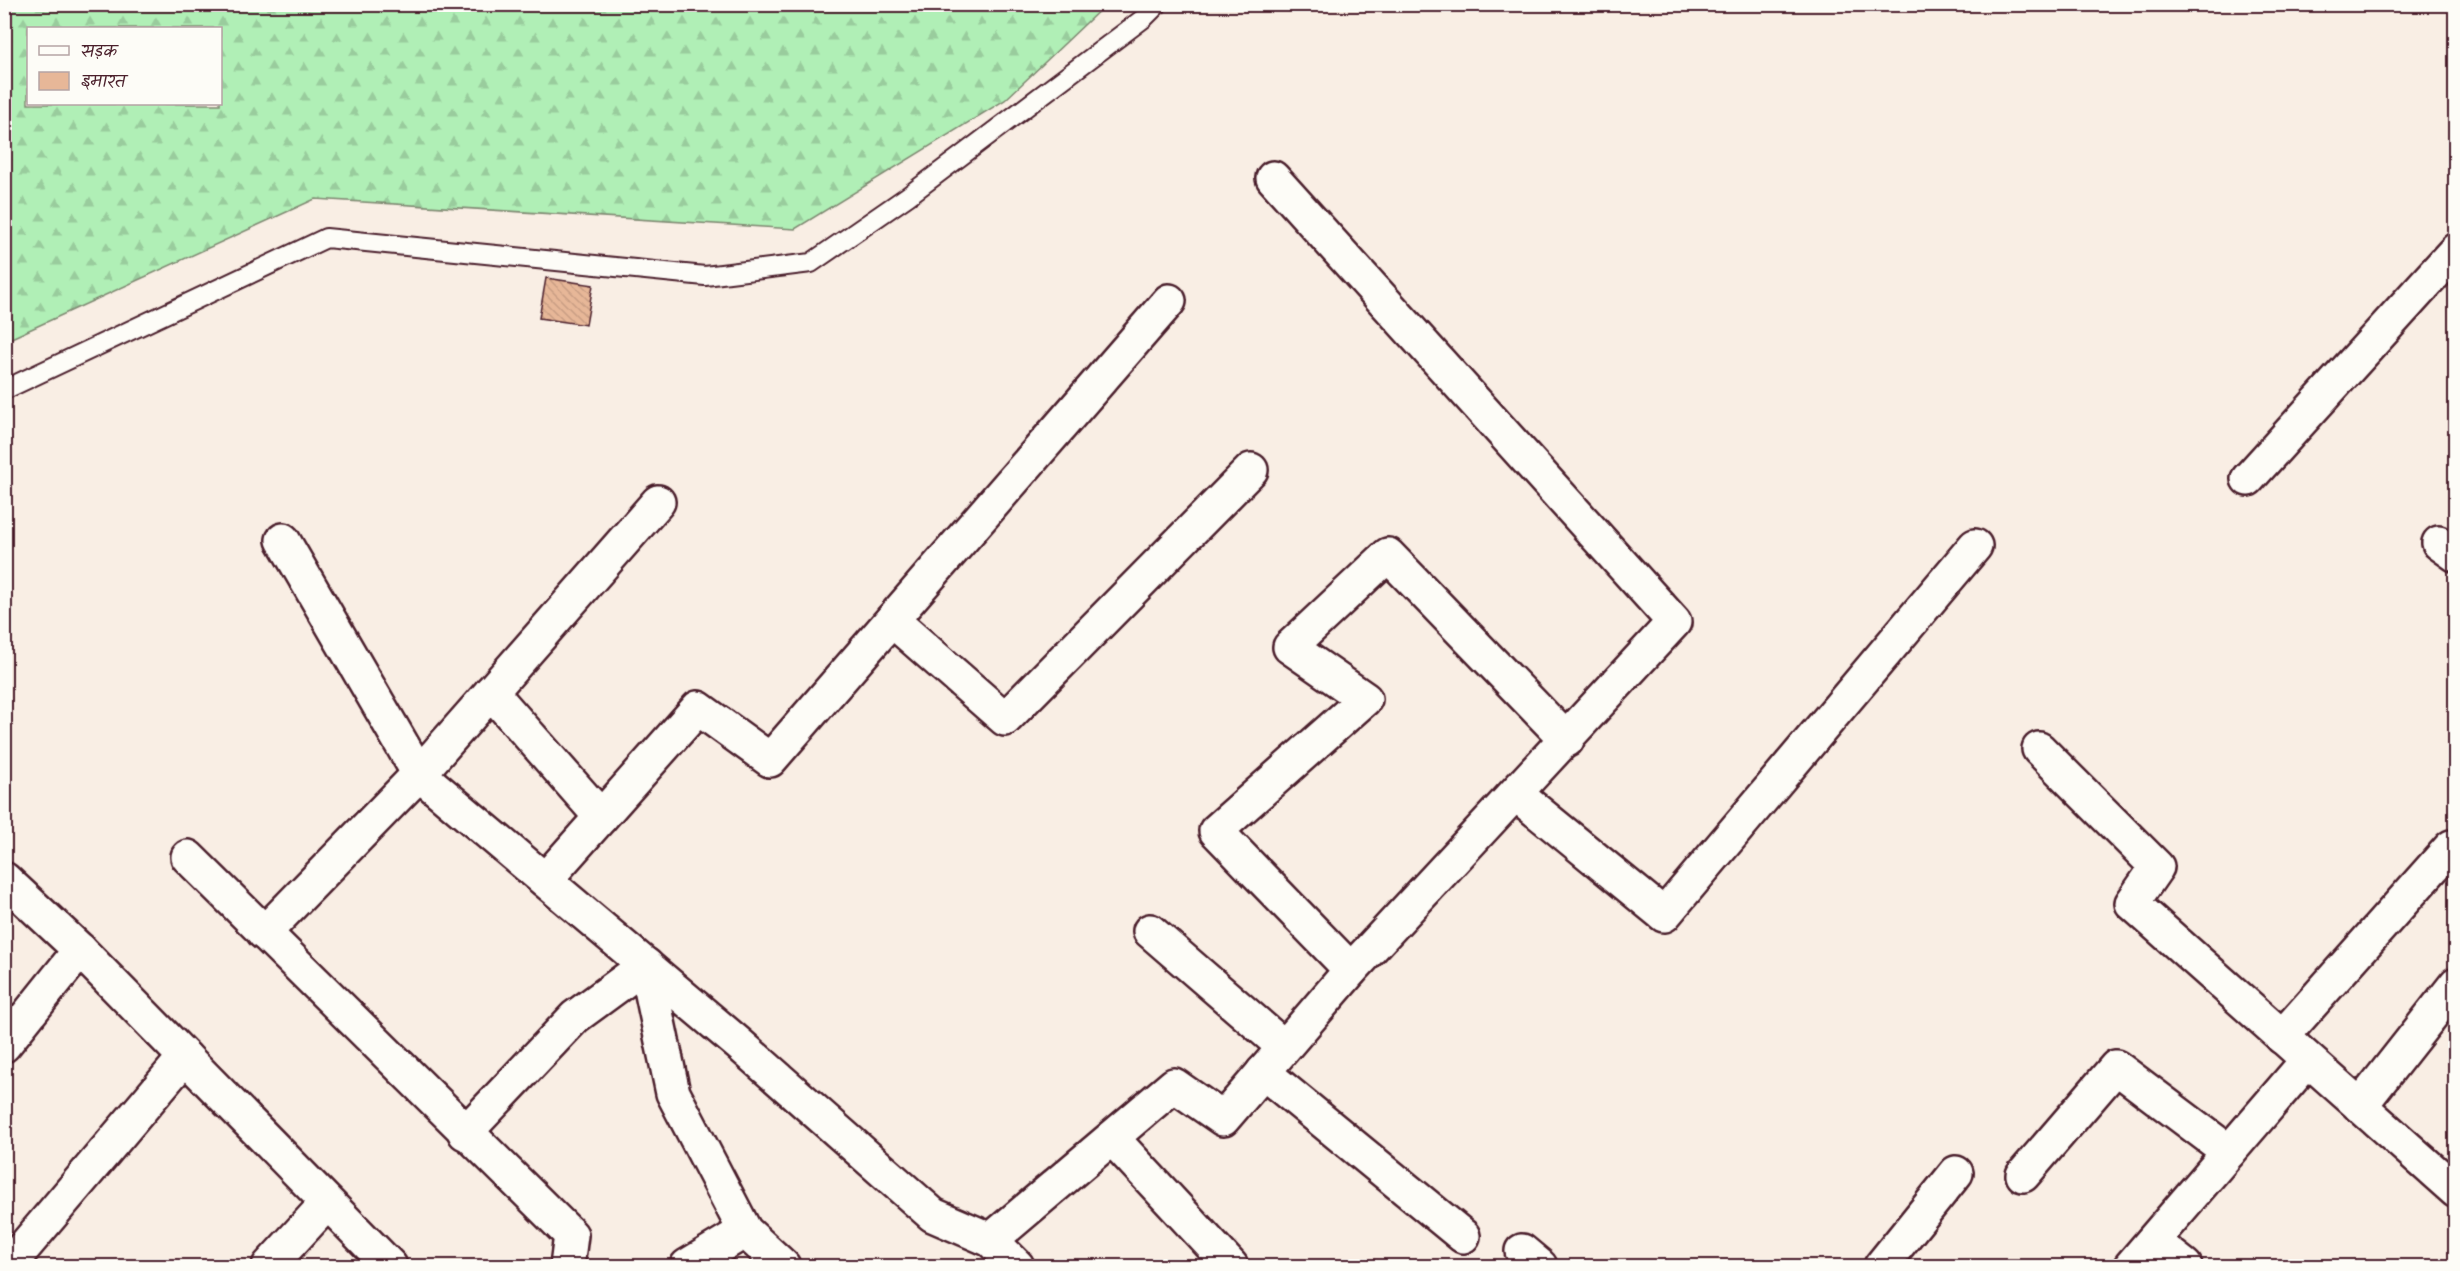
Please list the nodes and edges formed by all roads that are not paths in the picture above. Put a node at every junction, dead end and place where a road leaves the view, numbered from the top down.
1 (1158, 4) edge
2 (1274, 178) dead end
3 (2456, 250) edge
4 (1169, 301) dead end
5 (4, 390) edge
6 (1251, 470) dead end
7 (2248, 479) dead end
8 (658, 502) dead end
9 (283, 540) dead end
10 (1975, 546) dead end
11 (892, 620) junction
12 (491, 692) junction
13 (1567, 740) junction
14 (2039, 749) dead end
15 (419, 774) junction
16 (1516, 794) junction
17 (601, 817) junction
18 (2451, 847) dead end
19 (188, 857) dead end
20 (4, 879) edge
21 (545, 880) junction
22 (1150, 931) dead end
23 (264, 933) junction
24 (80, 950) junction
25 (646, 965) junction
26 (1351, 970) junction
27 (2456, 984) edge
28 (2282, 1037) junction
29 (4, 1045) edge
30 (1284, 1047) junction
31 (185, 1057) junction
32 (2308, 1060) junction
33 (1263, 1072) junction
34 (2360, 1106) junction
35 (465, 1133) junction
36 (1112, 1138) junction
37 (2229, 1152) junction
38 (1956, 1173) dead end
39 (2023, 1175) dead end
40 (2456, 1191) edge
41 (327, 1203) junction
42 (745, 1231) junction
43 (1463, 1236) dead end
44 (991, 1240) junction
45 (2153, 1241) junction
46 (8, 1266) edge
47 (269, 1266) edge
48 (390, 1266) edge
49 (567, 1266) edge
50 (687, 1266) edge
51 (783, 1266) edge
52 (1017, 1266) edge
53 (1231, 1266) edge
54 (1881, 1266) edge
55 (2131, 1266) edge
56 (2185, 1266) edge

1 - 5 lane
2 - 13 street
3 - 7 street
4 - 11 street
6 - 11 street
8 - 12 street
9 - 15 street
10 - 16 street
11 - 17 street
12 - 15 street
12 - 17 street
13 - 16 street
13 - 26 street
14 - 28 street
15 - 21 street
15 - 23 street
16 - 26 street
17 - 21 street
18 - 28 street
19 - 23 street
20 - 24 street
21 - 25 street
22 - 30 street
23 - 35 street
24 - 29 street
24 - 31 street
25 - 35 street
25 - 42 street
25 - 44 street
26 - 30 street
27 - 34 street
28 - 32 street
30 - 33 street
31 - 41 street
31 - 46 street
32 - 34 street
32 - 37 street
33 - 36 street
33 - 43 street
34 - 40 street
35 - 49 street
36 - 44 street
36 - 53 street
37 - 39 street
37 - 45 street
38 - 54 street
41 - 47 street
41 - 48 street
42 - 50 street
42 - 51 street
44 - 52 street
45 - 55 street
45 - 56 street

